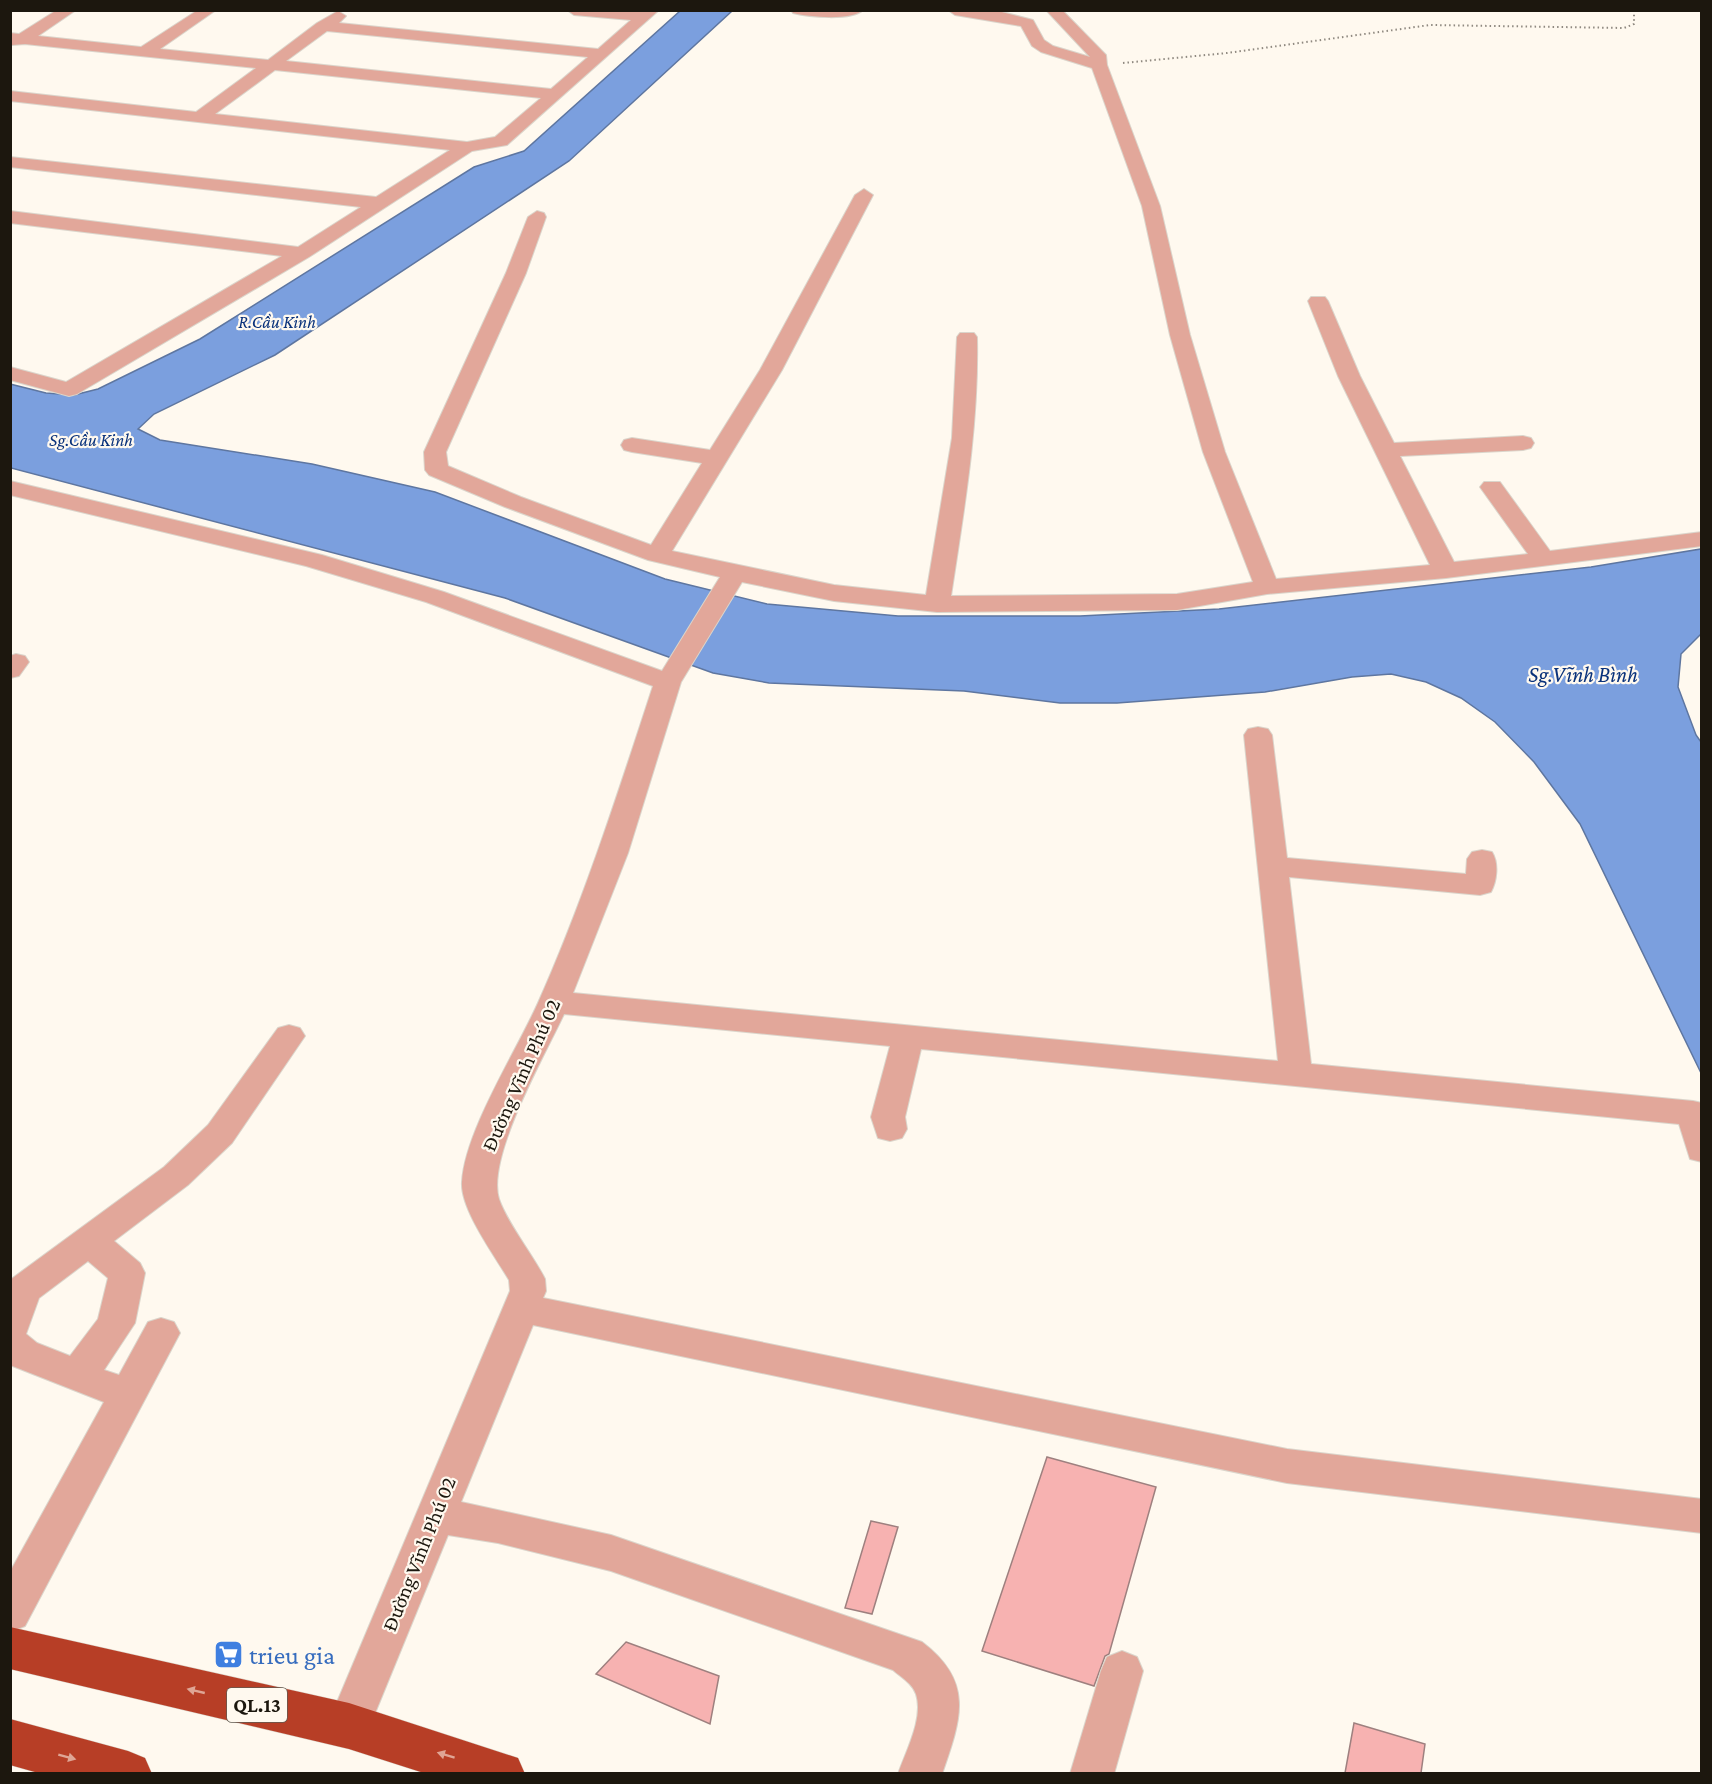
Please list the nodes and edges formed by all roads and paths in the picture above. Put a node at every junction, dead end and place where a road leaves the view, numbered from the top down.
1 (69, 10) edge
2 (209, 10) edge
3 (345, 10) edge
4 (574, 10) edge
5 (798, 10) edge
6 (856, 10) edge
7 (955, 10) edge
8 (1053, 10) edge
9 (1634, 10) edge
10 (648, 14) edge
11 (323, 27) junction
12 (14, 41) edge
13 (144, 52) junction
14 (602, 54) junction
15 (271, 65) junction
16 (1099, 65) junction
17 (555, 94) junction
18 (10, 96) edge
19 (200, 117) junction
20 (467, 147) junction
21 (10, 162) edge
22 (864, 195) dead end
23 (379, 203) junction
24 (10, 217) edge
25 (537, 217) dead end
26 (302, 253) junction
27 (1318, 302) dead end
28 (967, 337) dead end
29 (10, 373) edge
30 (1523, 443) dead end
31 (632, 446) dead end
32 (1386, 450) junction
33 (716, 458) junction
34 (1492, 487) dead end
35 (10, 488) edge
36 (1701, 539) edge
37 (657, 555) junction
38 (1544, 559) junction
39 (1446, 571) junction
40 (728, 583) junction
41 (1267, 587) junction
42 (937, 604) junction
43 (671, 677) junction
44 (1258, 735) dead end
45 (1482, 859) dead end
46 (1272, 866) junction
47 (554, 1002) junction
48 (289, 1036) dead end
49 (908, 1037) junction
50 (1296, 1074) junction
51 (890, 1129) dead end
52 (1701, 1150) edge
53 (88, 1241) junction
54 (521, 1308) junction
55 (10, 1330) edge
56 (161, 1333) dead end
57 (10, 1342) edge
58 (76, 1376) junction
59 (127, 1395) junction
60 (435, 1515) junction
61 (1701, 1516) edge
62 (10, 1613) edge
63 (10, 1648) edge
64 (1122, 1671) dead end
65 (348, 1726) junction
66 (10, 1742) edge
67 (128, 1773) edge
68 (501, 1773) edge
69 (920, 1773) edge
70 (1092, 1773) edge

1 - 12 street
2 - 13 street
3 - 11 street
4 - 10 street
5 - 6 street
7 - 16 street
8 - 16 street
9 - 16 path
10 - 14 street
11 - 14 street
11 - 15 street
12 - 13 street
13 - 15 street
14 - 17 street
15 - 17 street
15 - 19 street
16 - 41 street
17 - 20 street
18 - 19 street
19 - 20 street
20 - 23 street
21 - 23 street
22 - 33 street
23 - 26 street
24 - 26 street
25 - 37 street
26 - 29 street
27 - 32 street
28 - 42 street
30 - 32 street
31 - 33 street
32 - 39 street
33 - 37 street
34 - 38 street
35 - 43 street
36 - 38 street
37 - 40 street
38 - 39 street
39 - 41 street
40 - 42 street
40 - 43 street, Đường Vĩnh Phú 02
41 - 42 street
43 - 47 street, Đường Vĩnh Phú 02
44 - 46 street
45 - 46 street
46 - 50 street
47 - 49 street
47 - 54 street, Đường Vĩnh Phú 02
48 - 53 street
49 - 50 street
49 - 51 street
50 - 52 street
53 - 55 street
53 - 58 street
54 - 60 street, Đường Vĩnh Phú 02
54 - 61 street
56 - 59 street
57 - 58 street
58 - 59 street
59 - 62 street
60 - 65 street, Đường Vĩnh Phú 02
60 - 69 street
65 -> 63 highway, QL.13
64 - 70 street
68 -> 65 highway, QL.13
66 -> 67 highway

